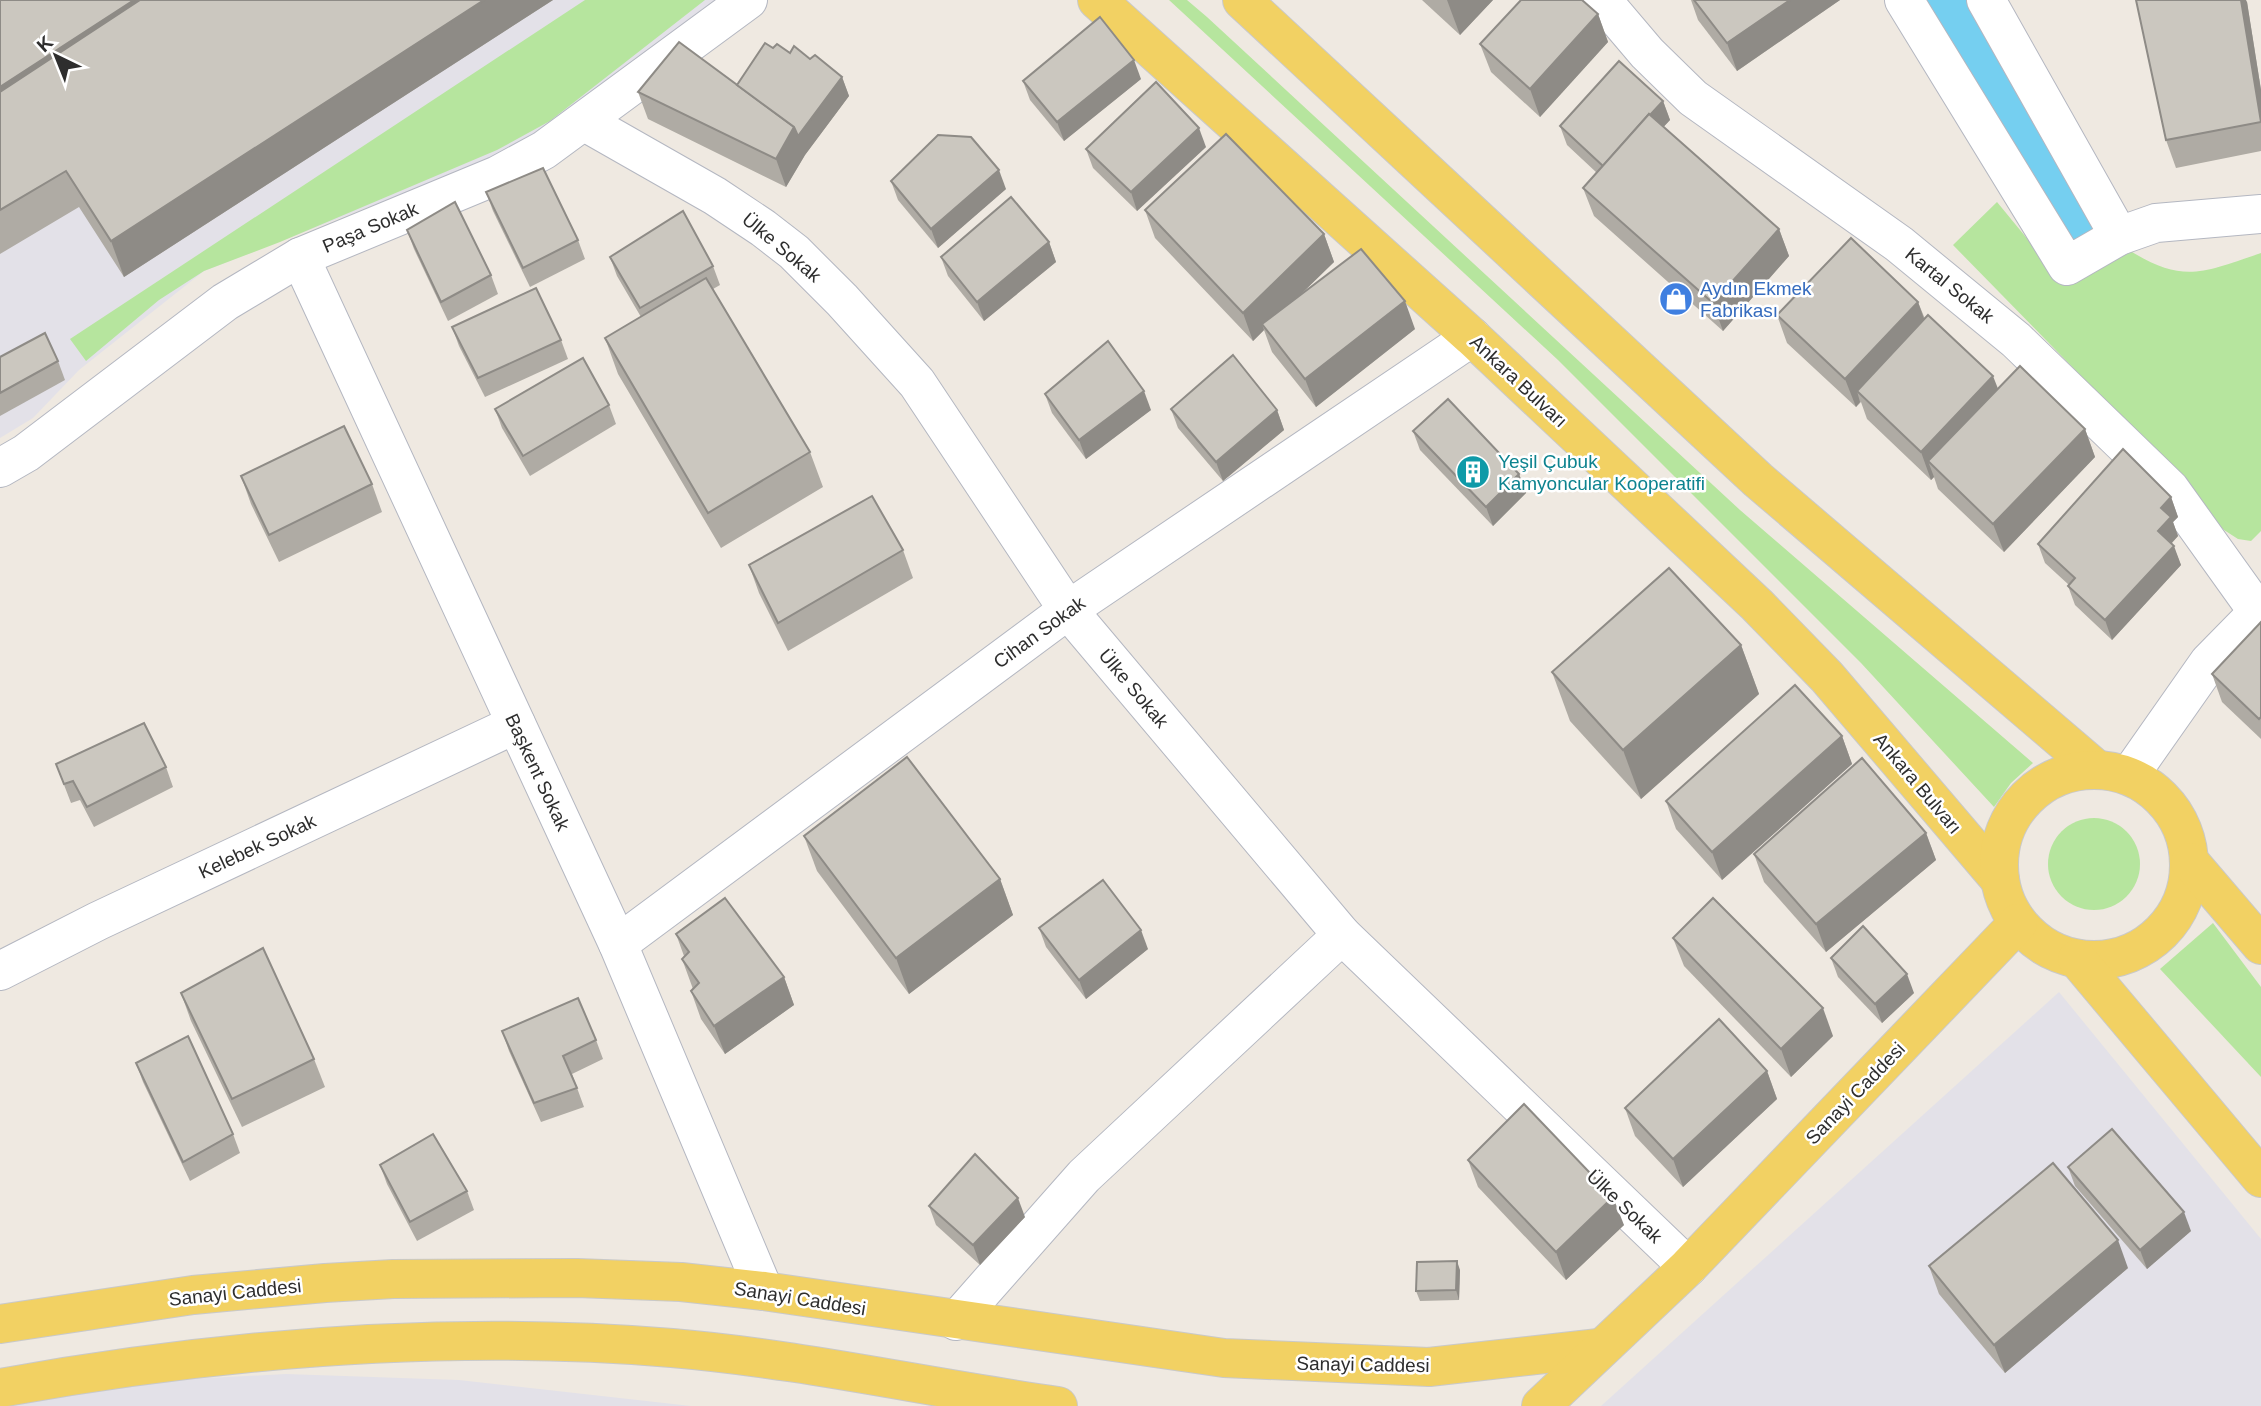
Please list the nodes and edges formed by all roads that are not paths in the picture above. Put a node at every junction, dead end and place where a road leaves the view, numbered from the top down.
1 (748, 0) edge
2 (1097, 0) edge
3 (1242, 0) edge
4 (1602, 0) edge
5 (1904, 0) edge
6 (1986, 0) edge
7 (585, 122) junction
8 (2261, 214) edge
9 (2119, 236) junction
10 (300, 257) junction
11 (1472, 337) junction
12 (0, 468) edge
13 (1069, 610) junction
14 (2260, 611) edge
15 (516, 724) junction
16 (2112, 772) junction
17 (2190, 862) junction
18 (2000, 880) junction
19 (2018, 923) junction
20 (2256, 929) edge
21 (1342, 935) junction
22 (618, 944) junction
23 (2077, 959) junction
24 (0, 971) edge
25 (2261, 1178) edge
26 (1688, 1266) junction
27 (764, 1291) junction
28 (956, 1321) junction
29 (0, 1324) edge
30 (1599, 1348) junction
31 (0, 1388) edge
32 (1058, 1406) edge
33 (1541, 1406) edge

1 - 7 street, Paşa Sokak
2 - 11 main road, Ankara Bulvarı
3 - 16 main road
4 - 14 street, Kartal Sokak
5 - 9 street
6 - 9 street
7 - 10 street, Paşa Sokak
7 - 13 street, Ülke Sokak
8 - 9 street
10 - 12 street, Paşa Sokak
10 - 15 street, Başkent Sokak
11 - 13 street, Cihan Sokak
11 - 18 main road, Ankara Bulvarı
13 - 21 street, Ülke Sokak
13 - 22 street, Cihan Sokak
14 - 16 street
15 - 22 street, Başkent Sokak
15 - 24 street, Kelebek Sokak
16 - 17 main road
16 - 18 main road
17 - 20 main road
17 - 23 main road
18 - 19 main road
19 - 23 main road
19 - 26 main road, Sanayi Caddesi
21 - 26 street, Ülke Sokak
21 - 28 street
22 - 27 street, Başkent Sokak
23 - 25 main road
26 - 30 main road, Sanayi Caddesi
27 - 28 main road, Sanayi Caddesi
27 - 29 main road, Sanayi Caddesi
28 - 30 main road, Sanayi Caddesi
30 - 33 main road, Sanayi Caddesi
31 - 32 main road

